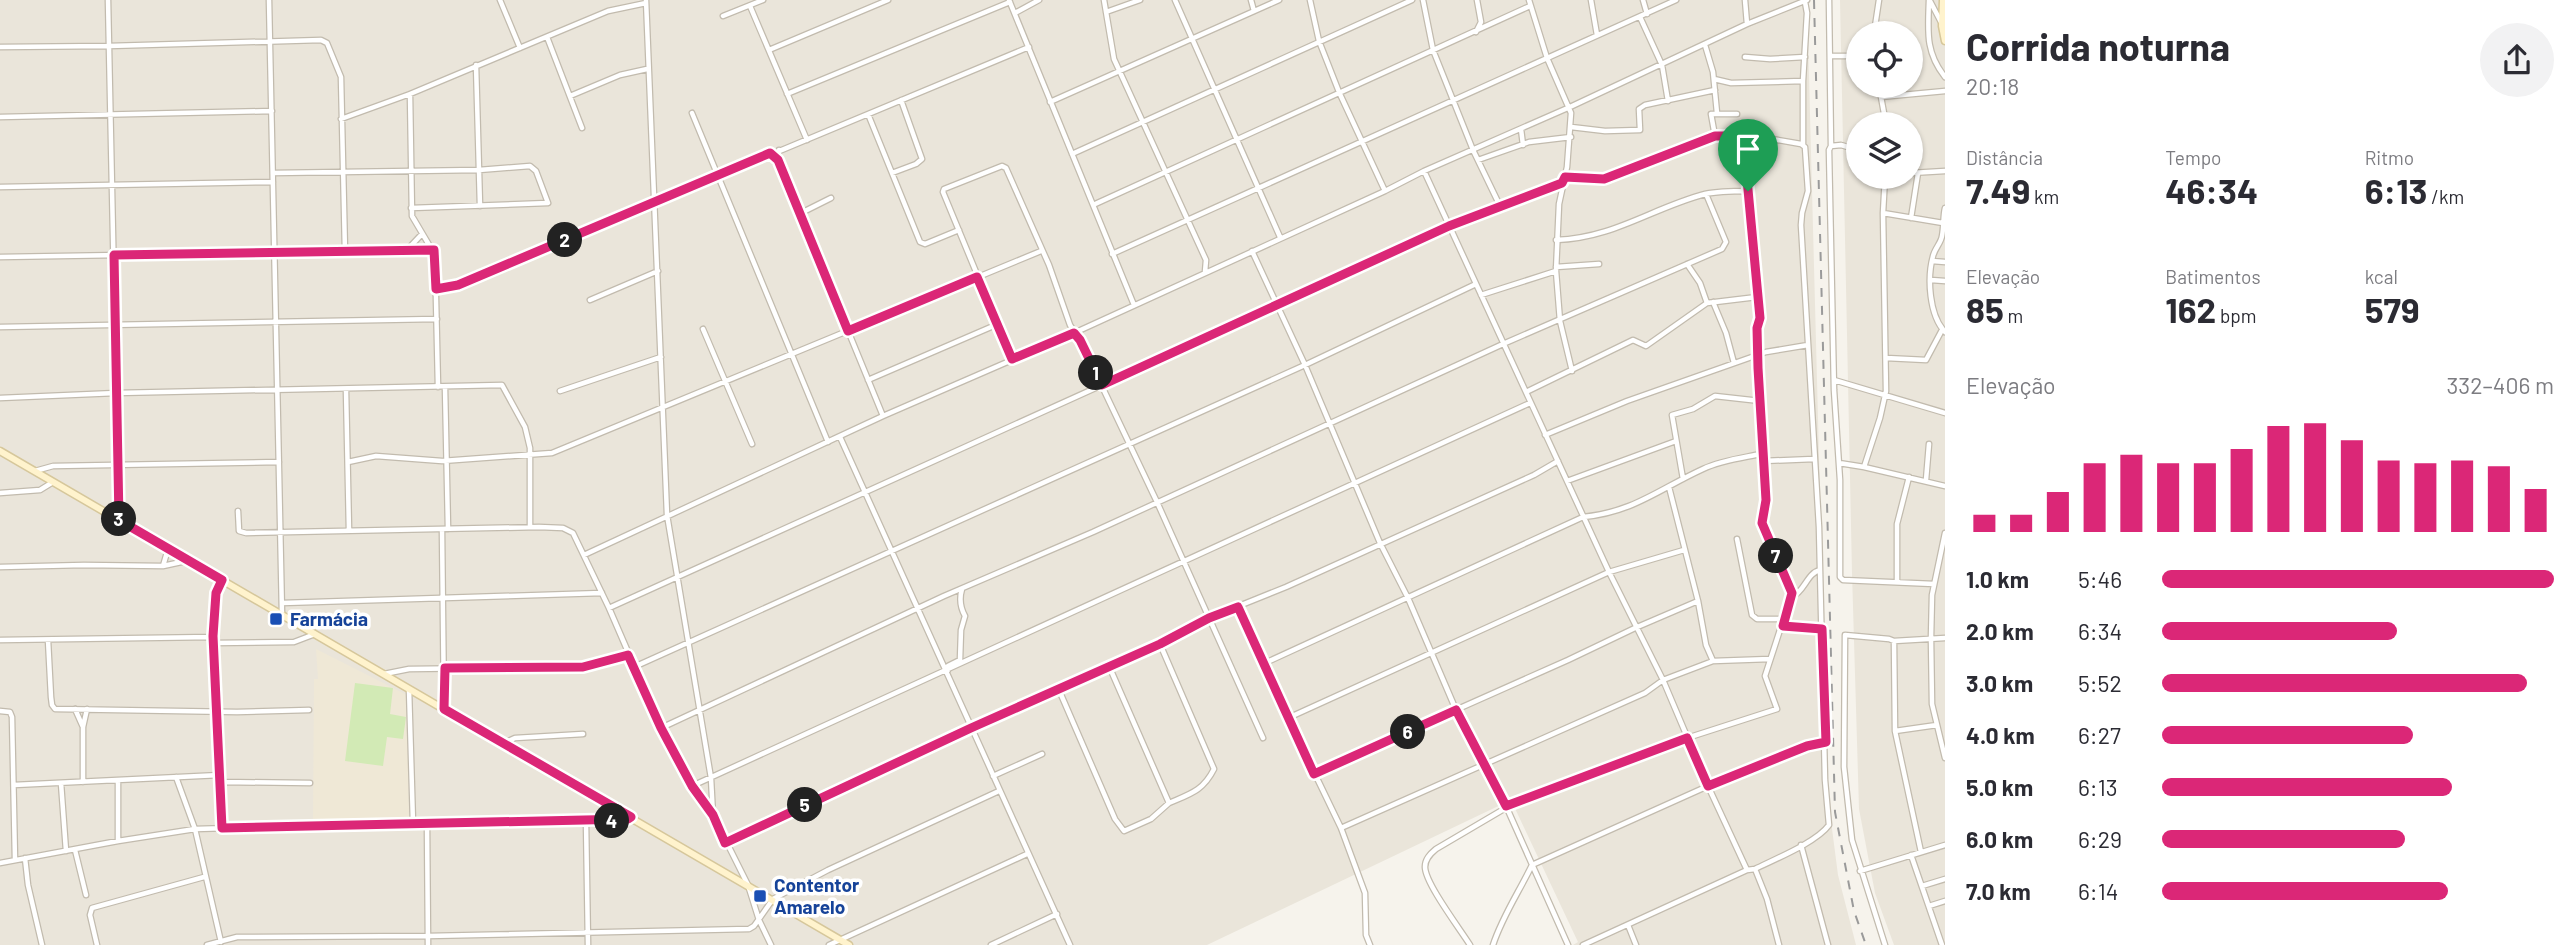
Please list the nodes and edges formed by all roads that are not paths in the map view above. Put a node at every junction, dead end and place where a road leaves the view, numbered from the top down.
1 (108, 0) edge
2 (269, 0) edge
3 (500, 0) edge
4 (763, 0) edge
5 (888, 0) edge
6 (1039, 0) edge
7 (1104, 0) edge
8 (1140, 0) edge
9 (1175, 0) edge
10 (1251, 0) edge
11 (1279, 0) edge
12 (1310, 0) edge
13 (1412, 0) edge
14 (1423, 0) edge
15 (1477, 0) edge
16 (1591, 0) edge
17 (1643, 0) edge
18 (1676, 0) edge
19 (1745, 0) edge
20 (1829, 0) edge
21 (1879, 0) edge
22 (1929, 0) edge
23 (1943, 0) edge
24 (646, 1) edge
25 (1009, 1) edge
26 (1806, 1) edge
27 (1530, 3) edge
28 (750, 6) junction
29 (1254, 11) junction
30 (1105, 12) junction
31 (1015, 13) junction
32 (1647, 14) junction
33 (723, 16) dead end
34 (1640, 17) junction
35 (1876, 21) edge
36 (1481, 22) junction
37 (1747, 24) junction
38 (1490, 26) junction
39 (1944, 28) edge
40 (1476, 32) junction
41 (1597, 35) junction
42 (547, 37) junction
43 (1192, 37) junction
44 (1945, 40) edge
45 (1319, 41) junction
46 (270, 43) junction
47 (1705, 46) junction
48 (0, 47) edge
49 (109, 47) junction
50 (1029, 47) junction
51 (520, 48) junction
52 (769, 50) junction
53 (1433, 50) junction
54 (1830, 56) junction
55 (1846, 56) edge
56 (1745, 57) dead end
57 (1805, 57) junction
58 (1547, 58) junction
59 (476, 65) junction
60 (1662, 65) junction
61 (647, 69) junction
62 (1120, 70) junction
63 (1945, 77) edge
64 (1714, 79) junction
65 (1803, 81) junction
66 (1214, 89) junction
67 (1715, 90) junction
68 (1945, 91) edge
69 (1339, 92) junction
70 (1923, 93) edge
71 (410, 94) junction
72 (788, 94) junction
73 (570, 96) junction
74 (901, 100) junction
75 (1453, 100) junction
76 (1668, 101) junction
77 (1050, 102) junction
78 (1570, 107) junction
79 (272, 111) junction
80 (692, 113) dead end
81 (1717, 113) junction
82 (868, 114) junction
83 (1737, 114) dead end
84 (111, 116) junction
85 (0, 117) edge
86 (341, 119) junction
87 (1143, 121) junction
88 (1572, 127) junction
89 (582, 128) dead end
90 (1521, 129) junction
91 (1715, 136) junction
92 (1737, 136) junction
93 (1571, 137) junction
94 (807, 139) junction
95 (1236, 139) junction
96 (1363, 142) junction
97 (1522, 145) junction
98 (1803, 145) junction
99 (1831, 146) junction
100 (1846, 146) edge
101 (779, 150) junction
102 (1473, 150) junction
103 (770, 153) junction
104 (1072, 154) junction
105 (778, 160) junction
106 (1478, 160) junction
107 (411, 170) junction
108 (479, 170) junction
109 (1165, 170) junction
110 (1424, 171) junction
111 (1945, 171) edge
112 (342, 172) junction
113 (273, 173) junction
114 (892, 173) junction
115 (1923, 173) edge
116 (718, 176) junction
117 (1565, 177) junction
118 (273, 182) junction
119 (1562, 183) junction
120 (113, 185) junction
121 (0, 187) edge
122 (1258, 189) junction
123 (1884, 189) edge
124 (1916, 189) edge
125 (1385, 191) junction
126 (1748, 191) junction
127 (1706, 194) junction
128 (831, 198) dead end
129 (655, 201) junction
130 (1093, 205) junction
131 (480, 206) junction
132 (1500, 206) junction
133 (411, 208) junction
134 (1945, 208) edge
135 (800, 213) junction
136 (1883, 213) junction
137 (1911, 218) junction
138 (1188, 221) junction
139 (1943, 223) junction
140 (1449, 226) junction
141 (959, 229) junction
142 (422, 234) junction
143 (1280, 237) junction
144 (1556, 240) junction
145 (434, 250) junction
146 (406, 251) junction
147 (1041, 251) junction
148 (1252, 251) junction
149 (275, 252) junction
150 (345, 252) junction
151 (1112, 254) junction
152 (114, 255) junction
153 (0, 257) edge
154 (1206, 260) junction
155 (1932, 261) junction
156 (1945, 262) edge
157 (1599, 264) dead end
158 (1687, 264) junction
159 (1214, 268) junction
160 (1556, 269) junction
161 (658, 271) junction
162 (1205, 273) junction
163 (977, 277) junction
164 (1931, 280) junction
165 (1945, 281) edge
166 (1476, 284) junction
167 (436, 289) junction
168 (1481, 295) junction
169 (1757, 297) junction
170 (590, 300) dead end
171 (1710, 302) junction
172 (1134, 305) junction
173 (1277, 306) junction
174 (437, 319) junction
175 (277, 321) junction
176 (1560, 321) junction
177 (115, 324) junction
178 (998, 324) junction
179 (0, 327) edge
180 (704, 329) dead end
181 (848, 331) junction
182 (1943, 331) edge
183 (1074, 333) junction
184 (1503, 344) junction
185 (1808, 345) junction
186 (792, 354) junction
187 (1759, 355) junction
188 (661, 357) junction
189 (1886, 358) junction
190 (1012, 359) junction
191 (1734, 363) junction
192 (1304, 365) junction
193 (1572, 371) junction
194 (868, 380) junction
195 (1834, 380) junction
196 (726, 382) junction
197 (1102, 385) junction
198 (438, 387) junction
199 (445, 387) junction
200 (346, 390) junction
201 (278, 391) junction
202 (560, 391) dead end
203 (1525, 392) junction
204 (116, 393) junction
205 (1885, 395) junction
206 (0, 398) edge
207 (1760, 401) junction
208 (1530, 403) junction
209 (662, 407) junction
210 (1945, 414) edge
211 (883, 416) junction
212 (1330, 424) junction
213 (1545, 435) junction
214 (839, 437) junction
215 (1676, 441) junction
216 (828, 442) junction
217 (752, 444) dead end
218 (1130, 444) junction
219 (1928, 444) dead end
220 (0, 451) edge
221 (531, 454) junction
222 (1762, 454) junction
223 (348, 455) junction
224 (360, 458) junction
225 (1814, 459) junction
226 (447, 460) junction
227 (1558, 461) junction
228 (1763, 461) junction
229 (279, 462) junction
230 (348, 462) junction
231 (1839, 463) junction
232 (117, 465) junction
233 (1864, 467) junction
234 (34, 471) junction
235 (1909, 477) junction
236 (1683, 479) junction
237 (1926, 480) junction
238 (1567, 481) junction
239 (55, 483) junction
240 (1354, 484) junction
241 (1945, 486) edge
242 (1669, 487) junction
243 (865, 491) junction
244 (0, 493) edge
245 (1157, 502) junction
246 (238, 511) dead end
247 (667, 515) junction
248 (1583, 517) junction
249 (119, 520) junction
250 (530, 527) junction
251 (445, 529) junction
252 (281, 531) junction
253 (349, 531) junction
254 (1945, 533) edge
255 (1737, 539) dead end
256 (1380, 543) junction
257 (168, 549) junction
258 (1684, 550) junction
259 (891, 552) junction
260 (584, 555) junction
261 (186, 561) junction
262 (1184, 562) junction
263 (163, 566) junction
264 (0, 567) edge
265 (1820, 570) junction
266 (1609, 572) junction
267 (677, 577) junction
268 (222, 580) junction
269 (1897, 582) junction
270 (1934, 584) junction
271 (963, 588) junction
272 (602, 593) junction
273 (1792, 597) junction
274 (1408, 598) junction
275 (445, 599) junction
276 (1698, 601) junction
277 (282, 603) junction
278 (1238, 607) junction
279 (609, 608) junction
280 (917, 610) junction
281 (282, 614) junction
282 (1209, 618) junction
283 (1784, 619) junction
284 (1783, 626) junction
285 (1635, 628) junction
286 (1822, 629) junction
287 (315, 634) junction
288 (213, 636) junction
289 (1931, 638) junction
290 (1945, 638) edge
291 (0, 640) edge
292 (48, 640) junction
293 (1894, 641) junction
294 (214, 643) junction
295 (687, 644) junction
296 (1160, 644) junction
297 (1432, 653) junction
298 (628, 655) junction
299 (1770, 659) junction
300 (1713, 661) junction
301 (1265, 663) junction
302 (1109, 666) junction
303 (634, 667) junction
304 (445, 668) junction
305 (947, 671) junction
306 (384, 674) junction
307 (1663, 680) junction
308 (410, 689) junction
309 (1059, 690) junction
310 (75, 709) junction
311 (87, 709) junction
312 (444, 709) junction
313 (700, 709) junction
314 (216, 710) junction
315 (309, 710) dead end
316 (1456, 710) junction
317 (0, 711) edge
318 (1288, 718) junction
319 (1937, 725) junction
320 (83, 727) junction
321 (661, 728) junction
322 (971, 728) junction
323 (1895, 731) junction
324 (583, 734) dead end
325 (1263, 738) dead end
326 (1687, 738) junction
327 (1943, 740) edge
328 (1826, 742) junction
329 (504, 743) junction
330 (1042, 754) dead end
331 (1945, 758) edge
332 (1484, 763) junction
333 (1314, 774) junction
334 (220, 775) junction
335 (993, 776) junction
336 (176, 777) junction
337 (711, 778) junction
338 (118, 780) junction
339 (83, 782) junction
340 (221, 782) junction
341 (61, 783) junction
342 (310, 783) dead end
343 (14, 785) junction
344 (692, 786) junction
345 (1708, 786) junction
346 (999, 791) junction
347 (1169, 803) junction
348 (1506, 806) junction
349 (713, 815) junction
350 (631, 817) junction
351 (586, 821) junction
352 (413, 823) junction
353 (427, 823) junction
354 (222, 828) junction
355 (1341, 828) junction
356 (195, 829) junction
357 (118, 841) junction
358 (725, 843) junction
359 (1801, 845) junction
360 (1945, 845) edge
361 (75, 850) junction
362 (66, 851) junction
363 (1921, 852) junction
364 (1027, 854) junction
365 (1911, 855) junction
366 (25, 858) junction
367 (15, 860) junction
368 (0, 863) edge
369 (1532, 865) junction
370 (1755, 869) junction
371 (1747, 870) junction
372 (1860, 871) junction
373 (204, 877) junction
374 (1945, 879) edge
375 (748, 885) junction
376 (1922, 886) junction
377 (86, 895) dead end
378 (773, 899) junction
379 (1945, 901) edge
380 (1929, 906) junction
381 (1057, 914) junction
382 (759, 920) junction
383 (1629, 925) junction
384 (588, 931) junction
385 (428, 936) junction
386 (237, 937) junction
387 (1942, 937) edge
388 (840, 940) junction
389 (225, 942) edge
390 (1004, 942) edge
391 (42, 945) edge
392 (97, 945) edge
393 (207, 945) edge
394 (236, 945) edge
395 (428, 945) edge
396 (588, 945) edge
397 (771, 945) edge
398 (829, 945) edge
399 (849, 945) edge
400 (991, 945) edge
401 (1070, 945) edge
402 (1370, 945) edge
403 (1470, 945) edge
404 (1493, 945) edge
405 (1568, 945) edge
406 (1583, 945) edge
407 (1636, 945) edge
408 (1779, 945) edge
409 (1828, 945) edge
410 (1885, 945) edge
411 (1942, 945) edge

1 - 49 street
2 - 46 street
3 - 51 street
4 - 28 street
5 - 52 street
6 - 31 street
7 - 30 street
8 - 30 street
9 - 43 street
10 - 29 street
11 - 29 street
12 - 45 street
13 - 45 street
14 - 53 street
15 - 36 street
16 - 41 street
17 - 32 street
18 - 32 street
19 - 37 street
20 - 54 street
21 - 35 street
22 - 39 street
22 - 63 street
23 - 39 main road
24 - 42 street
24 - 61 street
25 - 31 street
25 - 72 street
26 - 37 street
26 - 57 street
27 - 38 street
27 - 58 street
28 - 33 street
28 - 52 street
29 - 43 street
30 - 62 street
31 - 50 street
32 - 34 street
34 - 41 street
34 - 60 street
36 - 38 street
36 - 40 street
37 - 47 street
38 - 40 street
39 - 44 main road
40 - 53 street
41 - 58 street
42 - 51 street
42 - 73 street
43 - 62 street
43 - 66 street
45 - 66 street
45 - 69 street
46 - 49 street
46 - 79 street
46 - 86 street
47 - 60 street
47 - 64 street
48 - 49 street
49 - 84 street
50 - 74 street
50 - 77 street
51 - 59 street
52 - 72 street
53 - 69 street
53 - 75 street
54 - 55 street
54 - 99 street
56 - 57 street
57 - 65 street
58 - 75 street
58 - 78 street
59 - 71 street
59 - 108 street
60 - 76 street
60 - 78 street
61 - 73 street
61 - 129 street
62 - 77 street
62 - 87 street
64 - 65 street
64 - 67 street
65 - 98 street
66 - 87 street
66 - 95 street
67 - 76 street
67 - 81 street
68 - 70 street
69 - 95 street
69 - 96 street
71 - 86 street
71 - 107 street
72 - 94 street
73 - 89 street
74 - 82 street
74 - 114 street
75 - 96 street
75 - 102 street
76 - 88 street
77 - 104 street
78 - 88 street
78 - 90 street
79 - 84 street
79 - 113 street
80 - 116 street
81 - 83 street
81 - 91 street
82 - 94 street
82 - 114 street
84 - 85 street
84 - 120 street
86 - 112 street
87 - 104 street
87 - 109 street
88 - 93 street
90 - 97 street
90 - 102 street
91 - 92 street
91 - 117 street
92 - 98 street
92 - 126 street
93 - 97 street
93 - 117 street
94 - 101 street
95 - 109 street
95 - 122 street
96 - 122 street
96 - 125 street
97 - 106 street
98 - 185 street
99 - 100 street
99 - 195 street
101 - 103 street
101 - 105 street
102 - 106 street
102 - 110 street
103 - 105 street
103 - 116 street
104 - 130 street
105 - 135 street
106 - 132 street
107 - 108 street
107 - 112 street
107 - 133 street
108 - 131 street
108 - 131 street
109 - 130 street
109 - 138 street
110 - 125 street
110 - 140 street
111 - 115 street
112 - 113 street
112 - 150 street
113 - 118 street
114 - 141 street
116 - 129 street
116 - 186 street
117 - 119 street
118 - 120 street
118 - 149 street
119 - 132 street
119 - 144 street
120 - 121 street
120 - 152 street
122 - 138 street
122 - 143 street
123 - 136 street
124 - 137 street
125 - 143 street
126 - 127 street
126 - 169 street
127 - 144 street
127 - 158 street
128 - 135 street
129 - 161 street
129 - 167 street
130 - 151 street
131 - 133 street
132 - 140 street
133 - 142 street
134 - 139 street
135 - 181 street
136 - 137 street
136 - 189 street
137 - 139 street
138 - 151 street
138 - 154 street
139 - 155 street
140 - 166 street
140 - 173 street
141 - 147 street
141 - 163 street
142 - 145 street
142 - 146 street
143 - 148 street
144 - 160 street
145 - 146 street
145 - 167 street
146 - 150 street
147 - 163 street
147 - 183 street
148 - 159 street
148 - 173 street
149 - 150 street
149 - 152 street
149 - 175 street
151 - 172 street
152 - 153 street
152 - 177 street
154 - 159 street
154 - 162 street
155 - 156 street
155 - 164 street
157 - 160 street
158 - 171 street
158 - 176 street
159 - 162 street
160 - 168 street
160 - 176 street
161 - 170 street
161 - 188 street
162 - 172 street
163 - 178 street
163 - 181 street
164 - 165 street
164 - 182 street
166 - 168 street
166 - 192 street
167 - 174 street
168 - 184 street
169 - 171 street
169 - 187 street
171 - 191 street
171 - 193 street
172 - 183 street
173 - 192 street
173 - 197 street
174 - 175 street
174 - 198 street
175 - 177 street
175 - 201 street
176 - 184 street
176 - 193 street
177 - 179 street
177 - 204 street
178 - 190 street
178 - 194 street
180 - 196 street
181 - 186 street
181 - 194 street
182 - 189 street
183 - 190 street
183 - 197 street
184 - 203 street
184 - 212 street
185 - 187 street
185 - 225 street
186 - 196 street
186 - 216 street
187 - 191 street
187 - 207 street
188 - 202 street
188 - 209 street
189 - 205 street
190 - 211 street
191 - 213 street
192 - 212 street
192 - 218 street
193 - 203 street
194 - 211 street
195 - 205 street
195 - 231 street
196 - 209 street
196 - 217 street
197 - 218 street
197 - 243 street
198 - 199 street
198 - 200 street
199 - 221 street
199 - 226 street
200 - 201 street
200 - 223 street
201 - 204 street
201 - 229 street
203 - 208 street
204 - 206 street
204 - 232 street
205 - 210 street
205 - 233 street
207 - 215 street
207 - 222 street
208 - 213 street
208 - 240 street
209 - 221 street
209 - 247 street
211 - 214 street
212 - 240 street
212 - 245 street
213 - 227 street
214 - 216 street
214 - 243 street
215 - 236 street
215 - 238 street
216 - 247 street
218 - 245 street
218 - 259 street
219 - 237 street
220 - 234 main road
221 - 226 street
221 - 250 street
222 - 228 street
222 - 236 street
223 - 224 street
223 - 230 street
224 - 226 street
224 - 230 street
225 - 228 street
225 - 265 street
226 - 251 street
227 - 238 street
227 - 256 street
228 - 273 street
229 - 232 street
229 - 252 street
230 - 253 street
231 - 233 street
231 - 269 street
232 - 234 street
232 - 249 street
233 - 235 street
234 - 239 main road
235 - 237 street
235 - 269 street
236 - 242 street
237 - 241 street
238 - 248 street
239 - 244 street
239 - 249 main road
240 - 256 street
240 - 262 street
242 - 248 street
242 - 258 street
243 - 259 street
243 - 267 street
245 - 262 street
245 - 271 street
246 - 252 street
247 - 260 street
247 - 267 street
248 - 266 street
248 - 274 street
249 - 257 main road
250 - 251 street
250 - 260 street
251 - 253 street
251 - 275 street
252 - 253 street
252 - 277 street
254 - 270 street
255 - 283 street
256 - 274 street
256 - 278 street
257 - 261 main road
257 - 263 street
258 - 266 street
258 - 276 street
259 - 280 street
259 - 295 street
260 - 272 street
261 - 263 street
261 - 268 main road
262 - 282 street
262 - 305 street
263 - 264 street
265 - 273 street
265 - 286 street
266 - 285 street
266 - 297 street
267 - 279 street
267 - 295 street
268 - 281 main road
268 - 288 street
269 - 270 street
270 - 289 street
271 - 280 street
271 - 305 street
272 - 275 street
272 - 279 street
273 - 283 street
274 - 297 street
274 - 301 street
275 - 277 street
275 - 304 street
276 - 285 street
276 - 300 street
277 - 281 street
278 - 282 street
278 - 301 street
279 - 298 street
280 - 305 street
280 - 313 street
281 - 287 main road
282 - 296 street
282 - 325 street
283 - 284 street
284 - 286 street
284 - 299 street
285 - 307 street
285 - 316 street
286 - 328 street
287 - 294 street
287 - 306 main road
288 - 292 street
288 - 294 street
289 - 290 street
289 - 293 street
289 - 319 street
291 - 292 street
292 - 310 street
293 - 323 street
293 - 372 street
294 - 314 street
295 - 303 street
295 - 313 street
296 - 302 street
296 - 347 street
297 - 316 street
297 - 318 street
298 - 303 street
298 - 304 street
299 - 300 street
299 - 326 street
300 - 307 street
301 - 318 street
302 - 309 street
302 - 347 street
303 - 321 street
304 - 306 street
304 - 312 street
305 - 322 street
305 - 337 street
306 - 308 main road
307 - 326 street
307 - 332 street
308 - 312 main road
308 - 352 street
309 - 322 street
309 - 347 street
310 - 311 street
310 - 320 street
311 - 314 street
311 - 320 street
312 - 329 main road
313 - 321 street
313 - 337 street
314 - 315 street
314 - 334 street
316 - 332 street
316 - 333 street
317 - 343 street
318 - 333 street
319 - 323 street
319 - 327 street
320 - 339 street
321 - 344 street
322 - 335 street
322 - 358 street
323 - 363 street
324 - 329 street
326 - 345 street
326 - 348 street
327 - 331 street
328 - 345 street
328 - 359 street
329 - 350 main road
330 - 335 street
332 - 348 street
332 - 355 street
333 - 355 street
334 - 336 street
334 - 340 street
335 - 346 street
336 - 338 street
336 - 356 street
337 - 344 street
337 - 349 street
338 - 339 street
338 - 357 street
339 - 341 street
340 - 342 street
340 - 354 street
341 - 343 street
341 - 362 street
343 - 367 street
344 - 349 street
345 - 369 street
345 - 371 street
346 - 364 street
346 - 378 street
348 - 369 street
348 - 403 street
349 - 358 street
350 - 351 street
350 - 375 main road
351 - 353 street
351 - 384 street
352 - 353 street
352 - 354 street
353 - 385 street
354 - 356 street
355 - 402 street
356 - 357 street
356 - 373 street
357 - 361 street
358 - 375 street
359 - 370 street
359 - 409 street
360 - 363 street
361 - 362 street
361 - 377 street
362 - 366 street
363 - 365 street
364 - 381 street
364 - 388 street
365 - 372 street
365 - 376 street
366 - 367 street
366 - 391 street
367 - 368 street
369 - 404 street
369 - 405 street
370 - 371 street
370 - 408 street
371 - 383 street
372 - 410 street
373 - 389 street
373 - 392 street
374 - 376 street
375 - 378 main road
375 - 382 street
376 - 380 street
378 - 382 street
378 - 388 main road
379 - 380 street
380 - 387 street
381 - 390 street
381 - 401 street
382 - 384 street
382 - 397 street
383 - 406 street
383 - 407 street
384 - 385 street
384 - 396 street
385 - 386 street
385 - 395 street
386 - 389 street
386 - 394 street
387 - 411 street
388 - 398 street
388 - 399 main road
389 - 393 street
390 - 400 street

